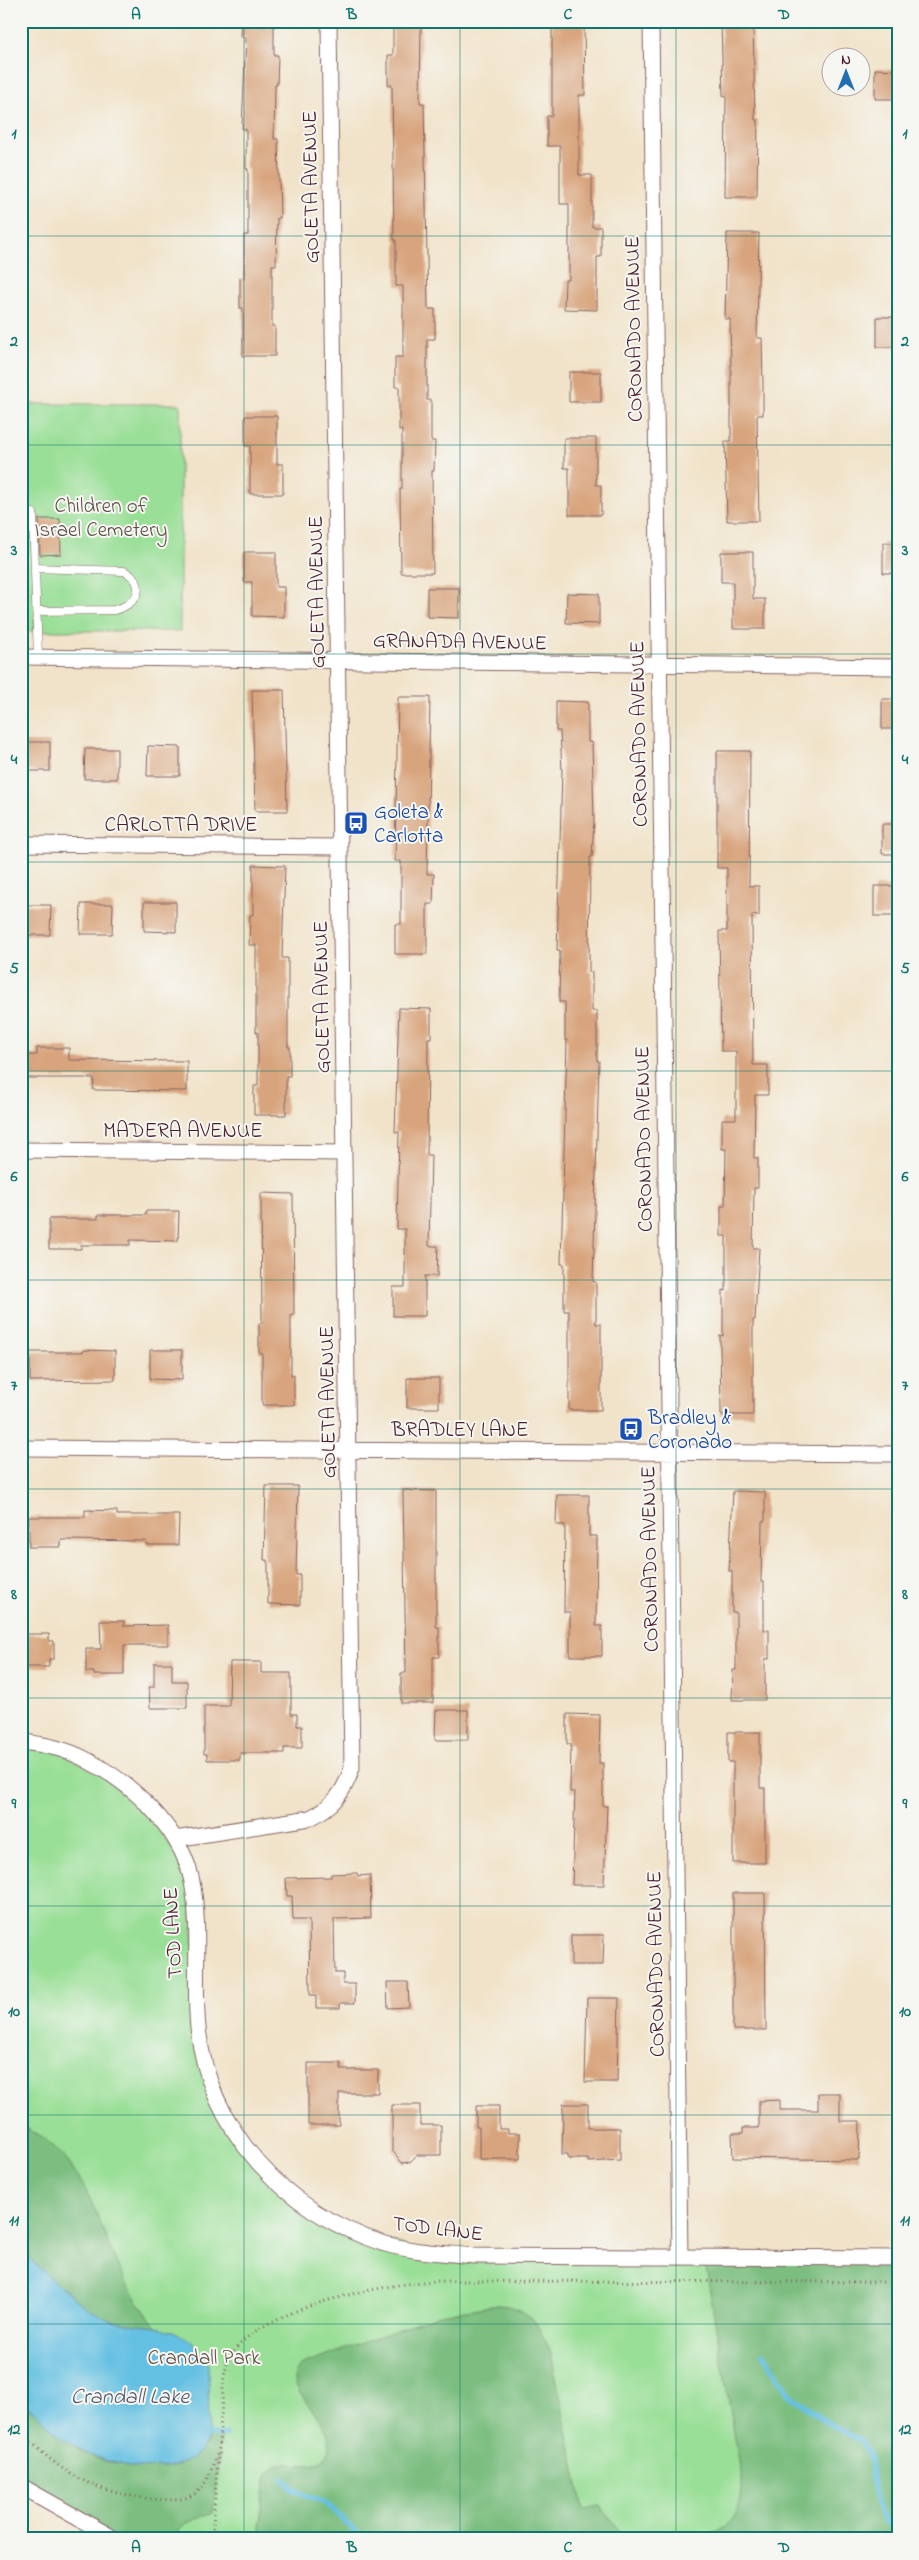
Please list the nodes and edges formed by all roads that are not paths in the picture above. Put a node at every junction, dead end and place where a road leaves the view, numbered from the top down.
1 (329, 21) edge
2 (651, 21) edge
3 (33, 513) dead end
4 (35, 568) junction
5 (37, 612) junction
6 (21, 657) edge
7 (38, 657) junction
8 (338, 660) junction
9 (658, 664) junction
10 (898, 668) edge
11 (21, 844) edge
12 (340, 846) junction
13 (21, 1150) edge
14 (344, 1153) junction
15 (21, 1448) edge
16 (349, 1450) junction
17 (669, 1452) junction
18 (898, 1454) edge
19 (21, 1742) edge
20 (175, 1839) junction
21 (680, 2257) junction
22 (898, 2258) edge
23 (21, 2486) edge
24 (115, 2539) edge

1 - 8 street, GOLETA AVENUE
2 - 9 street, CORONADO AVENUE
3 - 4 lane
4 - 5 lane
4 - 5 lane
5 - 7 lane
6 - 7 street, GRANADA AVENUE
7 - 8 street, GRANADA AVENUE
8 - 9 street, GRANADA AVENUE
8 - 12 street, GOLETA AVENUE
9 - 10 street, GRANADA AVENUE
9 - 17 street, CORONADO AVENUE
11 - 12 street, CARLOTTA DRIVE
12 - 14 street, GOLETA AVENUE
13 - 14 street, MADERA AVENUE
14 - 16 street, GOLETA AVENUE
15 - 16 street, BRADLEY LANE
16 - 17 street, BRADLEY LANE
16 - 20 street, GOLETA AVENUE
17 - 18 street, BRADLEY LANE
17 - 21 street, CORONADO AVENUE
19 - 20 street, TOD LANE
20 - 21 street, TOD LANE
21 - 22 street, TOD LANE
23 - 24 street

